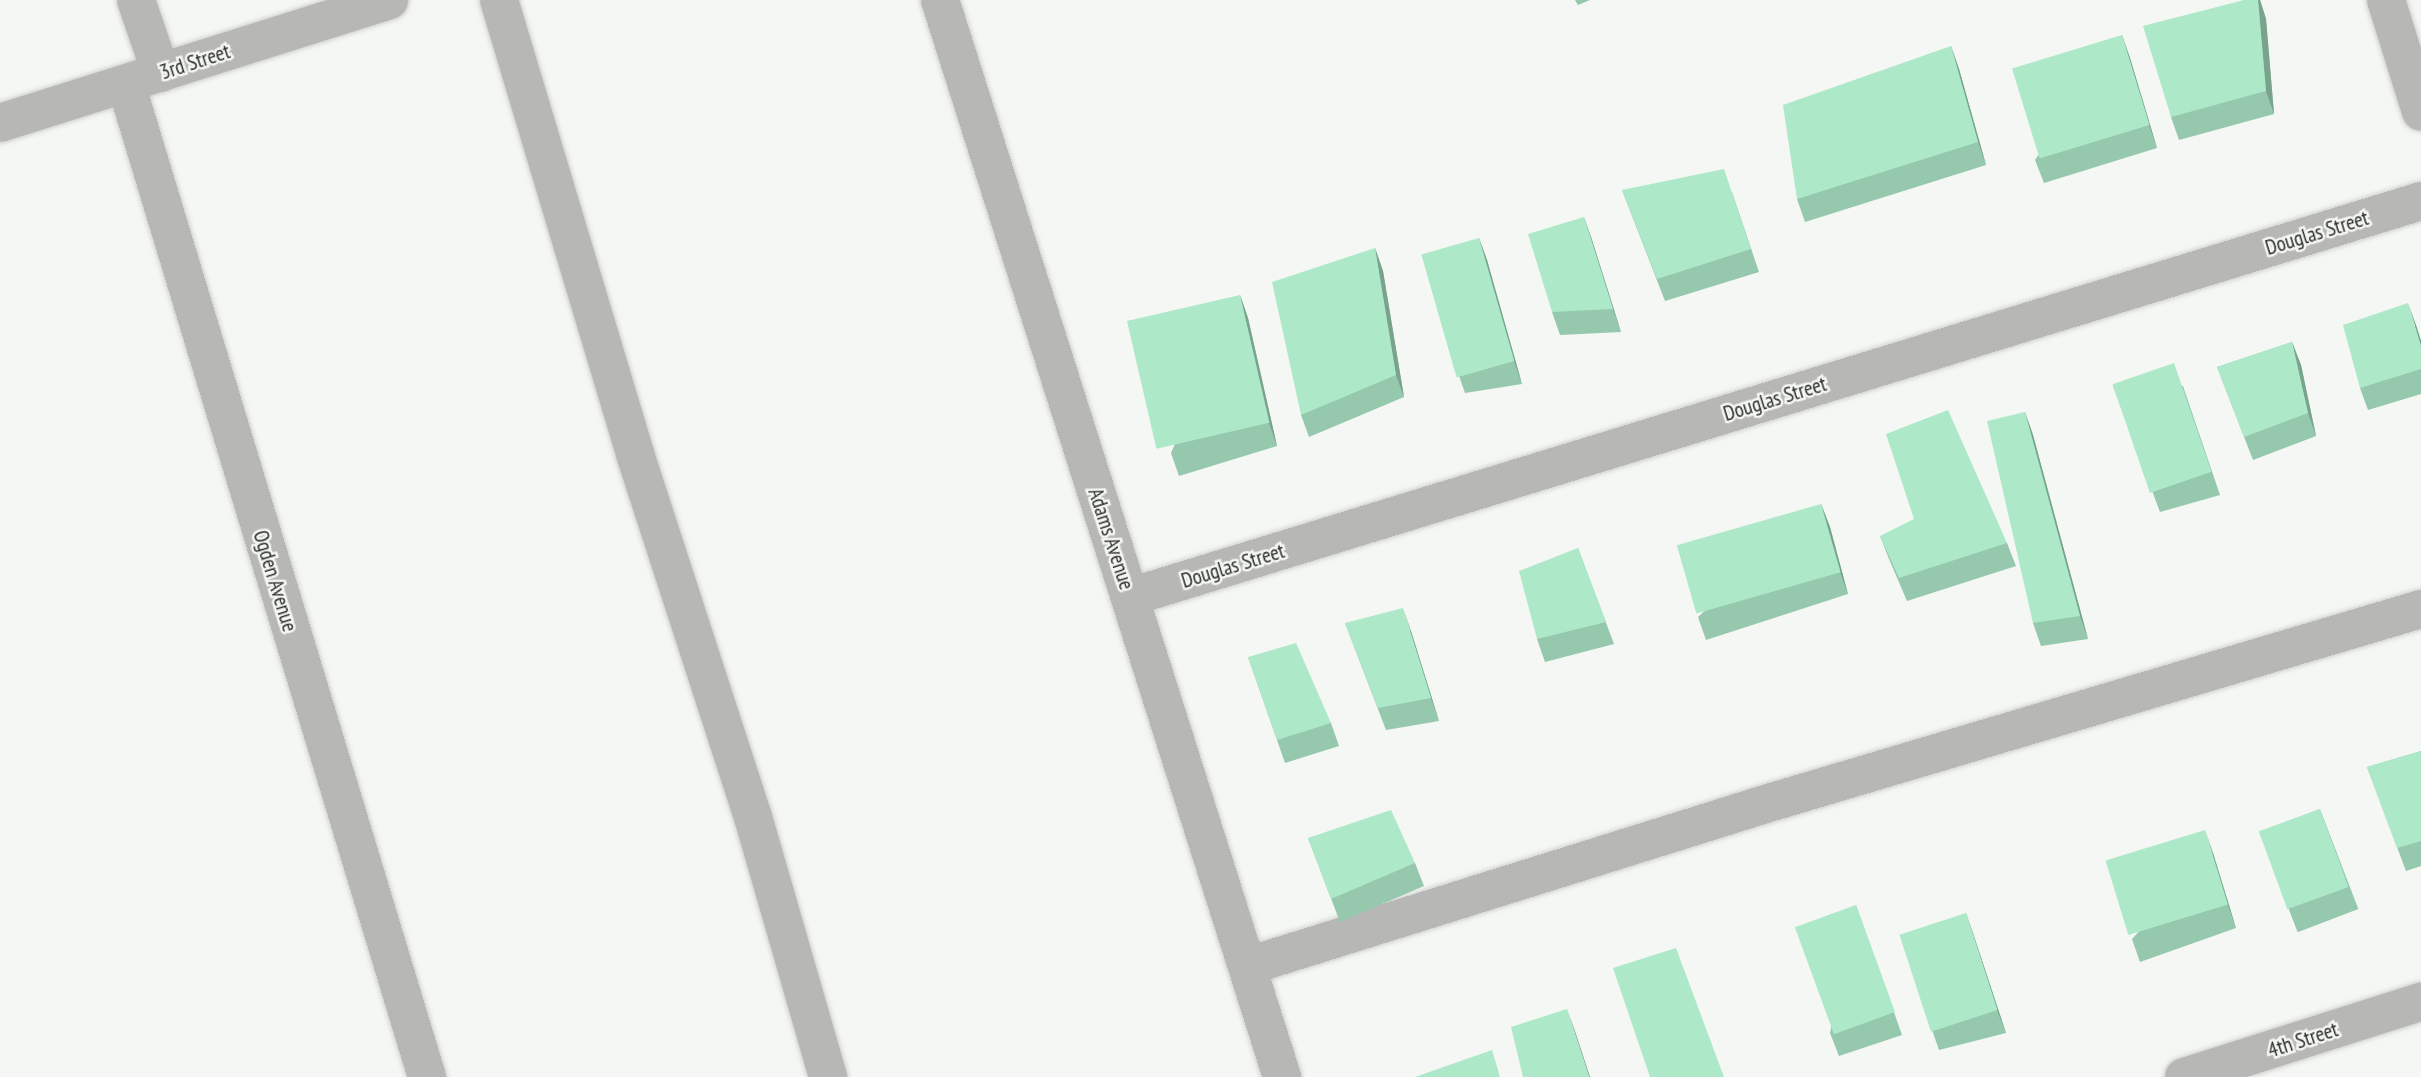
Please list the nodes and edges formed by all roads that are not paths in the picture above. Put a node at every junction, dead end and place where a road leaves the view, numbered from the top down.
1 (136, 0) edge
2 (389, 0) edge
3 (499, 0) edge
4 (940, 0) edge
5 (2386, 0) edge
6 (143, 79) junction
7 (2421, 111) edge
8 (0, 124) edge
9 (2421, 201) edge
10 (1130, 597) junction
11 (2421, 608) edge
12 (1248, 966) junction
13 (2421, 1002) edge
14 (427, 1077) edge
15 (828, 1077) edge
16 (1282, 1077) edge
17 (2184, 1077) edge

1 - 6 street, Ogden Avenue
2 - 6 street, 3rd Street
3 - 15 street
4 - 10 street, Adams Avenue
5 - 7 street
6 - 8 street, 3rd Street
6 - 14 street, Ogden Avenue
9 - 10 street, Douglas Street
10 - 12 street, Adams Avenue
11 - 12 street
12 - 16 street, Adams Avenue
13 - 17 street, 4th Street

